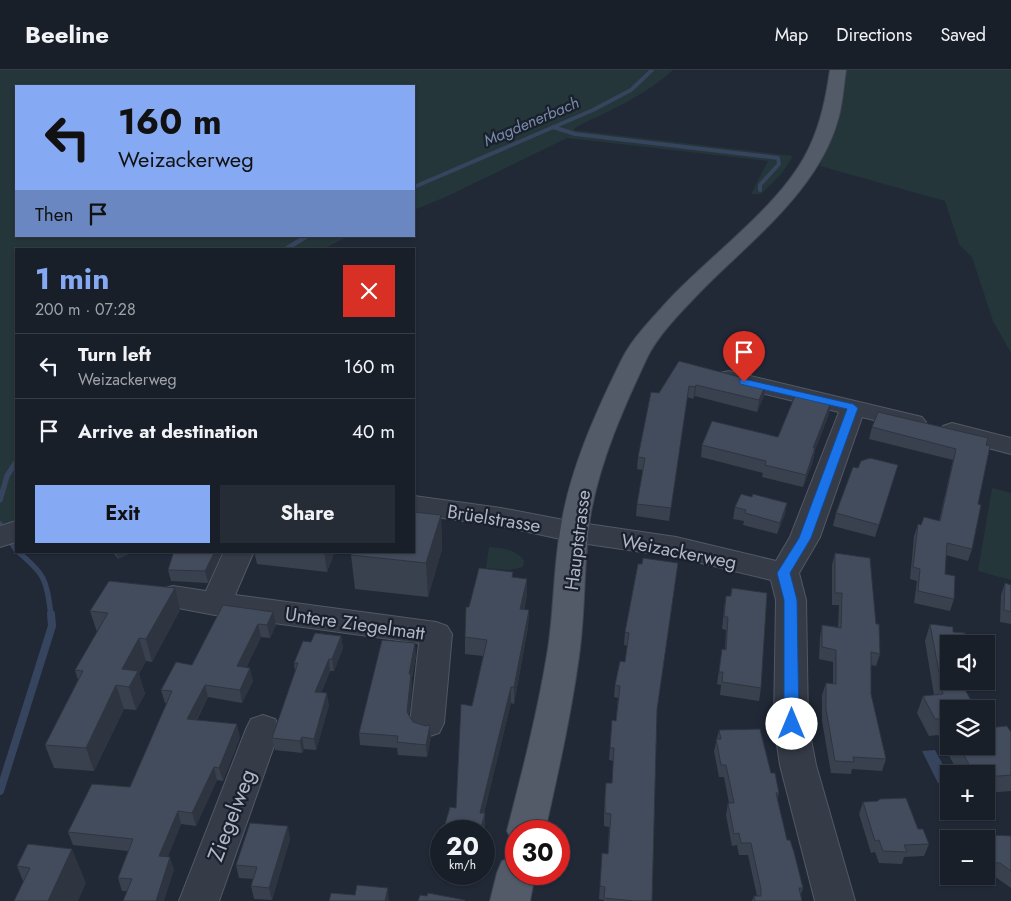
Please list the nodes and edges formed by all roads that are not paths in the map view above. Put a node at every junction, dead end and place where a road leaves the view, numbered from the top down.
1 (838, 70) edge
2 (708, 373) edge
3 (853, 408) junction
4 (1011, 446) edge
5 (415, 505) edge
6 (15, 532) edge
7 (574, 532) junction
8 (0, 537) edge
9 (238, 553) edge
10 (784, 573) junction
11 (173, 598) edge
12 (215, 604) junction
13 (427, 723) dead end
14 (263, 729) dead end
15 (528, 820) edge
16 (513, 885) edge
17 (199, 901) edge
18 (510, 901) edge
19 (835, 901) edge

1 - 7 main road, Hauptstrasse
2 - 3 street
3 - 4 street
3 - 10 street
5 - 7 street, Brüelstrasse
6 - 8 street
7 - 10 street, Weizackerweg
7 - 15 main road, Hauptstrasse
9 - 12 street
10 - 19 street
11 - 12 street, Untere Ziegelmatt
12 - 13 street, Untere Ziegelmatt
14 - 17 street, Ziegelweg
16 - 18 main road

